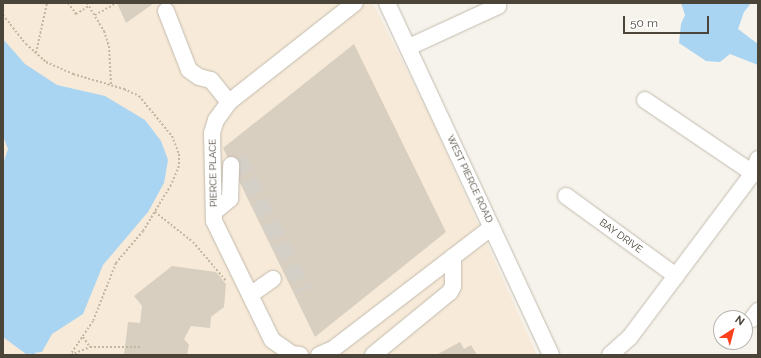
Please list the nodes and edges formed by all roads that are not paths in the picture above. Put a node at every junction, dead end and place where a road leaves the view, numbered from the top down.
1 (355, 3) edge
2 (387, 3) edge
3 (496, 3) edge
4 (166, 11) dead end
5 (409, 47) junction
6 (645, 100) dead end
7 (229, 102) junction
8 (231, 165) dead end
9 (755, 166) edge
10 (566, 196) dead end
11 (214, 212) junction
12 (492, 227) junction
13 (453, 257) junction
14 (676, 276) junction
15 (273, 279) dead end
16 (250, 294) junction
17 (300, 355) edge
18 (319, 355) edge
19 (373, 355) edge
20 (551, 355) edge
21 (610, 355) edge

1 - 7 street, PIERCE PLACE
2 - 5 street, WEST PIERCE ROAD
3 - 5 street
4 - 7 street
5 - 12 street, WEST PIERCE ROAD
6 - 9 street
7 - 11 street, PIERCE PLACE
8 - 11 street
9 - 14 street
10 - 14 street, BAY DRIVE
11 - 16 street, PIERCE PLACE
12 - 13 street
12 - 20 street, WEST PIERCE ROAD
13 - 18 street
13 - 19 street
14 - 21 street
15 - 16 street
16 - 17 street, PIERCE PLACE

